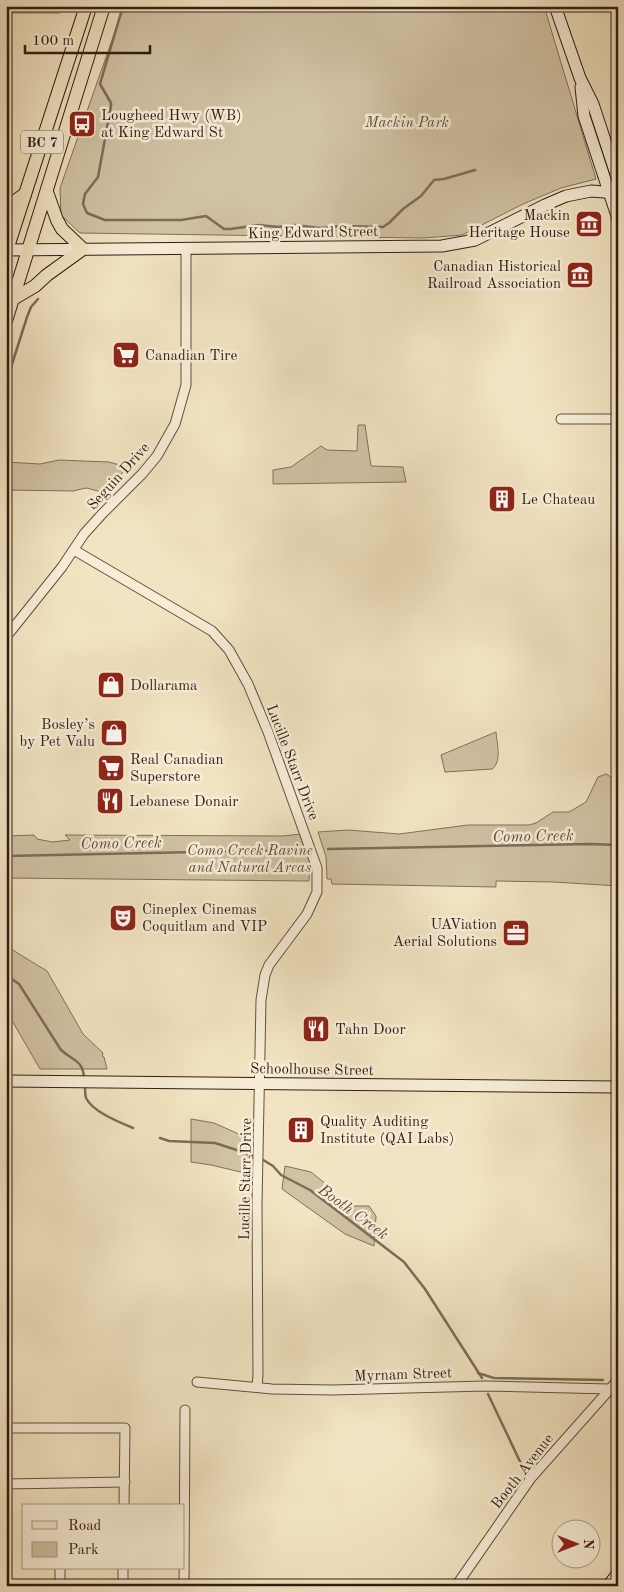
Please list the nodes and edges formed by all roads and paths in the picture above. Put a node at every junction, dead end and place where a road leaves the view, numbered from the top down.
1 (86, 6) edge
2 (104, 6) edge
3 (555, 6) edge
4 (580, 78) junction
5 (618, 180) edge
6 (47, 192) junction
7 (613, 192) edge
8 (25, 194) junction
9 (6, 214) edge
10 (618, 219) edge
11 (186, 248) junction
12 (83, 249) junction
13 (28, 250) junction
14 (7, 251) edge
15 (13, 299) junction
16 (6, 321) edge
17 (561, 419) dead end
18 (618, 419) edge
19 (74, 550) junction
20 (6, 637) edge
21 (6, 1081) edge
22 (259, 1083) junction
23 (618, 1086) edge
24 (197, 1382) dead end
25 (615, 1384) edge
26 (257, 1388) junction
27 (185, 1410) dead end
28 (6, 1428) edge
29 (125, 1482) junction
30 (6, 1484) edge
31 (124, 1504) edge
32 (184, 1504) edge
33 (60, 1570) edge
34 (123, 1570) edge
35 (184, 1570) edge
36 (618, 1574) edge
37 (60, 1586) edge
38 (123, 1586) edge
39 (184, 1586) edge
40 (456, 1586) edge
41 (608, 1586) edge

1 - 8 main road, BC 7
2 - 6 main road, BC 7
3 - 4 main road
4 - 5 main road
4 - 7 main road
6 - 12 main road
6 - 13 main road, BC 7
7 - 10 main road
7 - 11 main road, King Edward Street
8 - 9 main road
8 - 14 main road, BC 7
11 - 12 main road, King Edward Street
11 - 19 street, Seguin Drive
12 - 13 main road, King Edward Street
12 - 15 main road
13 - 14 main road, King Edward Street
13 - 15 main road, BC 7
15 - 16 main road, BC 7
17 - 18 street
19 - 20 street, Seguin Drive
19 - 22 street, Lucille Starr Drive
21 - 22 main road, Schoolhouse Street
22 - 23 main road, Schoolhouse Street
22 - 26 street, Lucille Starr Drive
24 - 26 street, Myrnam Street
25 - 26 street, Myrnam Street
25 - 40 street, Booth Avenue
27 - 32 street
28 - 29 street
29 - 30 street
29 - 31 street
33 - 37 street
34 - 38 street
35 - 39 street
36 - 41 main road

